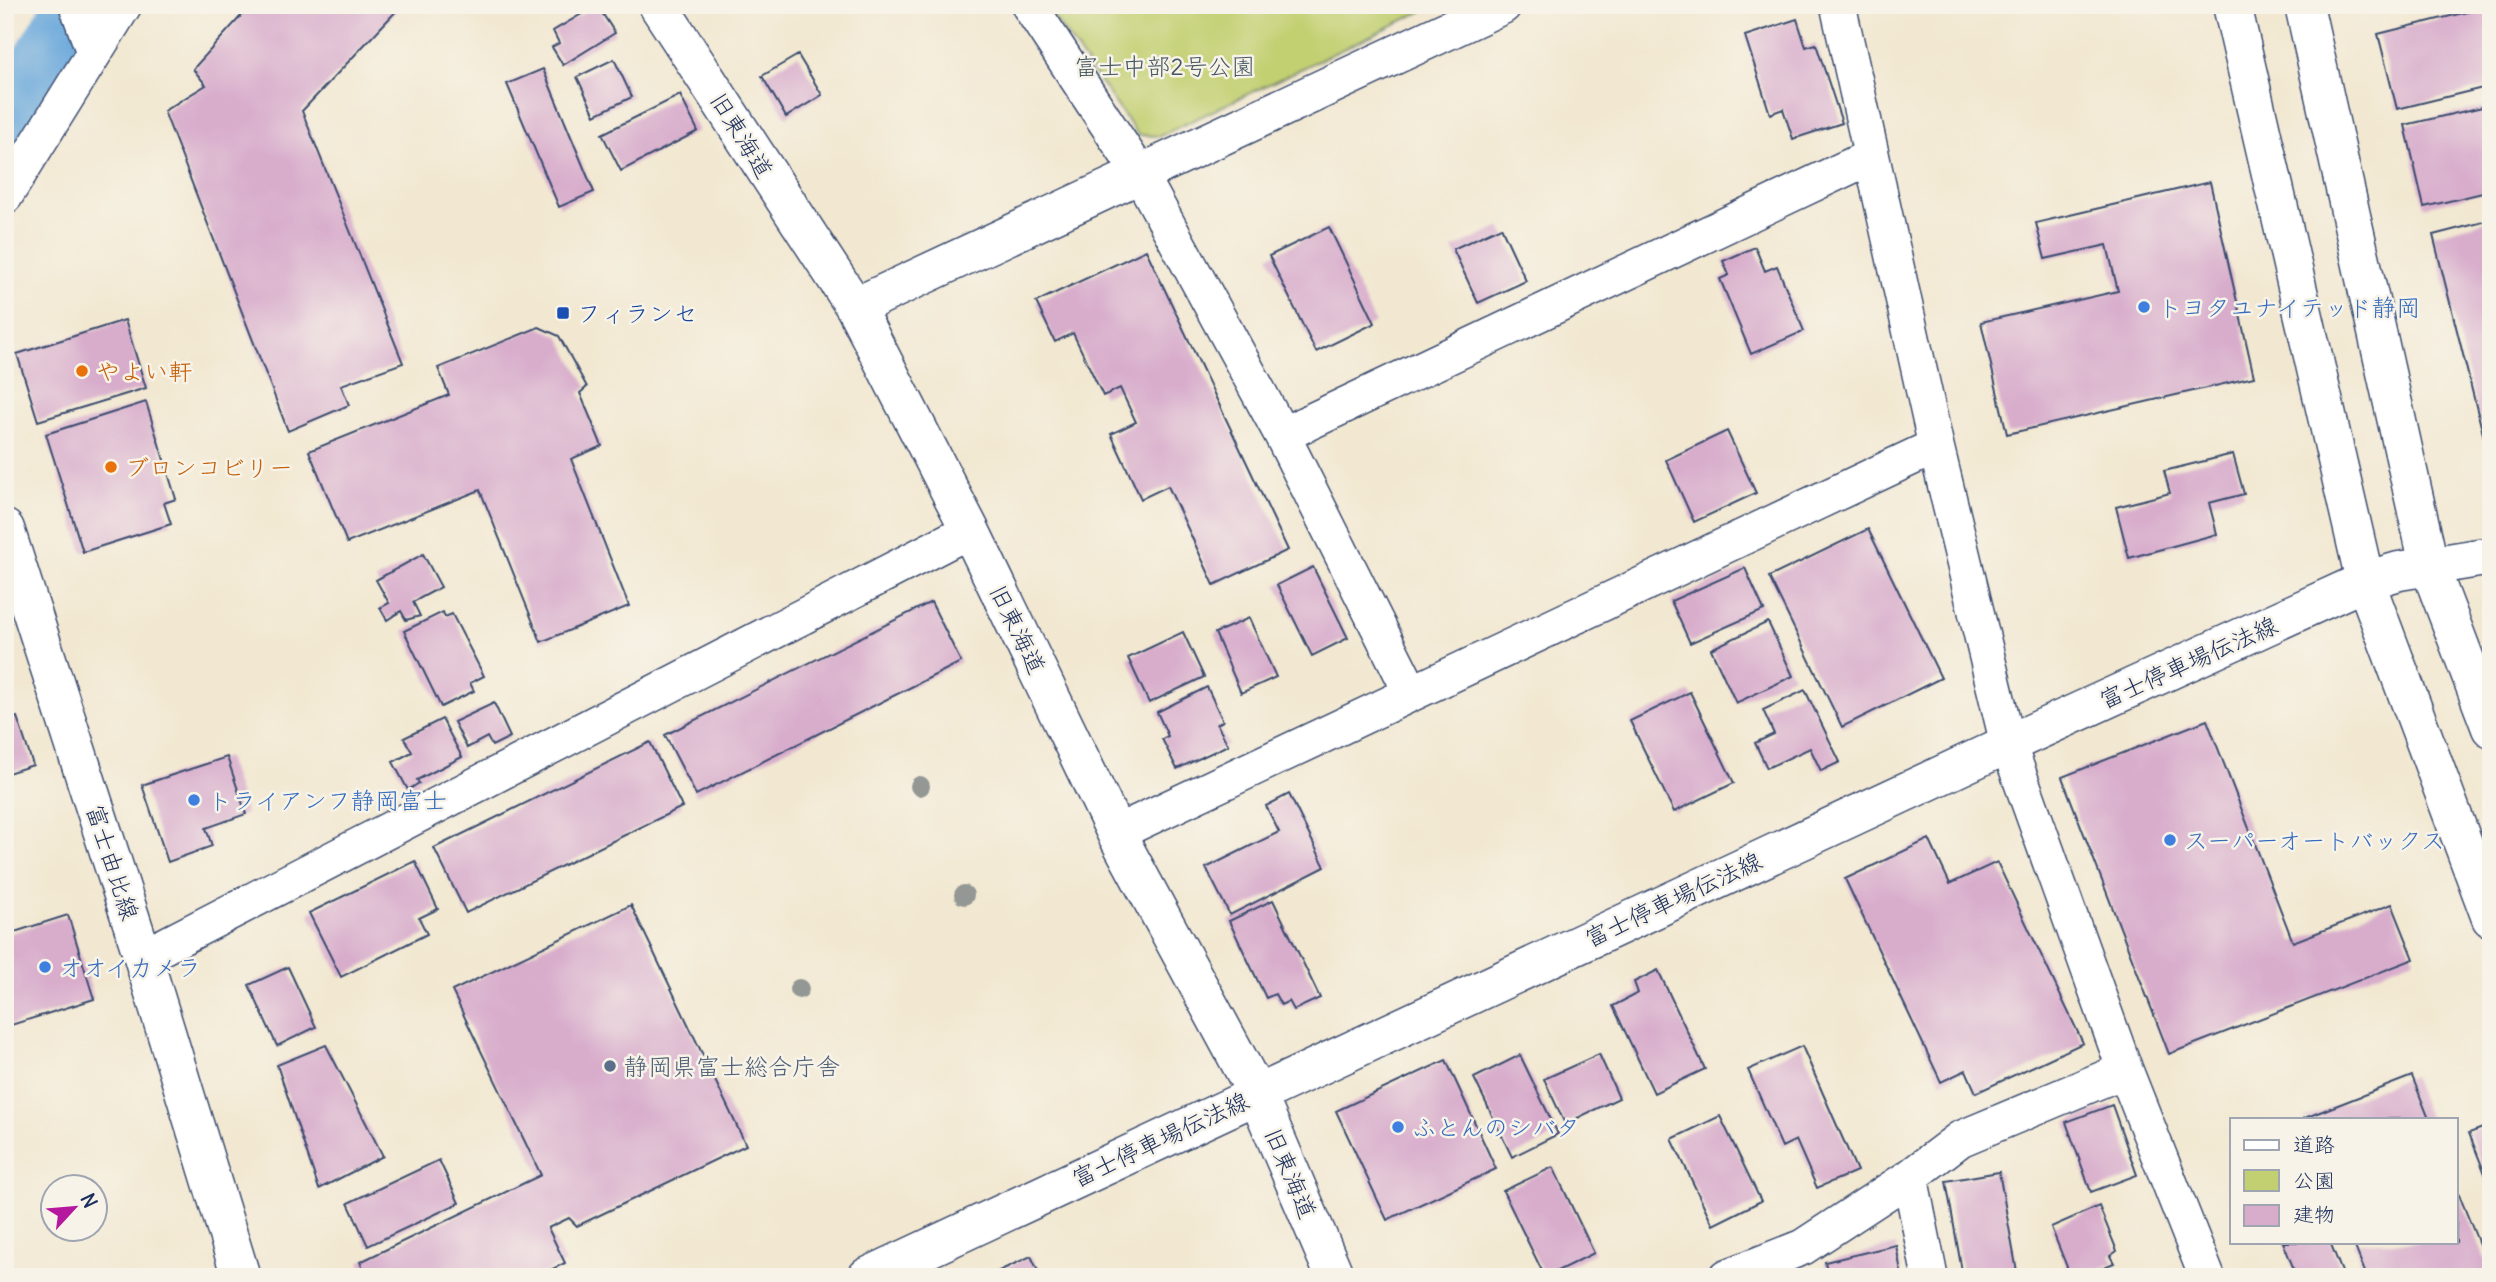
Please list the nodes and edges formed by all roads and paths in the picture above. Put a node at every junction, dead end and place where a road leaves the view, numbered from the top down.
1 (77, 5) edge
2 (124, 5) edge
3 (658, 5) edge
4 (1029, 5) edge
5 (1502, 5) edge
6 (1838, 5) edge
7 (2232, 5) edge
8 (2304, 5) edge
9 (94, 52) junction
10 (1870, 157) junction
11 (1140, 174) junction
12 (5, 196) edge
13 (855, 307) junction
14 (1282, 435) junction
15 (1936, 446) junction
16 (5, 529) edge
17 (970, 530) junction
18 (2491, 556) edge
19 (2429, 565) junction
20 (2365, 582) junction
21 (1411, 692) junction
22 (2491, 728) edge
23 (2008, 744) junction
24 (1116, 832) junction
25 (2491, 918) edge
26 (143, 957) junction
27 (2125, 1070) junction
28 (1257, 1094) junction
29 (1910, 1177) junction
30 (241, 1277) edge
31 (867, 1277) edge
32 (1335, 1277) edge
33 (1727, 1277) edge
34 (1930, 1277) edge
35 (2207, 1277) edge

1 - 9 street
2 - 9 street
3 - 13 street, 旧東海道
4 - 11 street
5 - 11 street
6 - 10 street
7 - 20 street
8 - 19 street
9 - 12 street
10 - 14 street
10 - 15 street
11 - 13 street
11 - 14 street
13 - 17 street, 旧東海道
14 - 21 street
15 - 21 street
15 - 23 street
16 - 26 street, 富士由比線
17 - 24 street, 旧東海道
17 - 26 street
18 - 19 street, 富士停車場伝法線
19 - 20 street, 富士停車場伝法線
19 - 22 street
20 - 23 street, 富士停車場伝法線
20 - 25 street
21 - 24 street
23 - 27 street
23 - 28 street, 富士停車場伝法線
24 - 28 street, 旧東海道
26 - 30 street, 富士由比線
27 - 29 street
27 - 35 street
28 - 31 street, 富士停車場伝法線
28 - 32 street, 旧東海道
29 - 33 street
29 - 34 street

